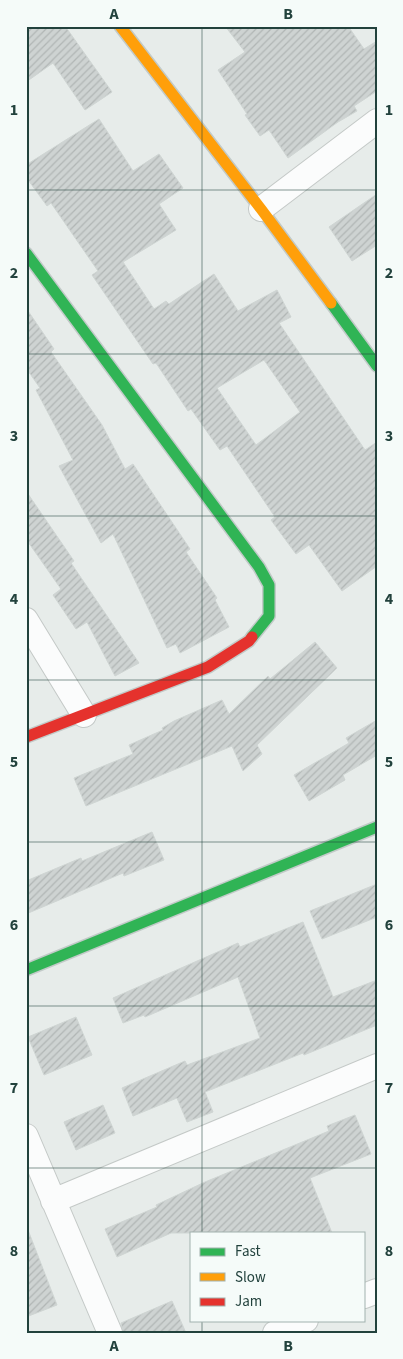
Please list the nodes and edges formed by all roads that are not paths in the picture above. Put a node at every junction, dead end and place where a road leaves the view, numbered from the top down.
1 (120, 26) edge
2 (377, 121) edge
3 (261, 209) junction
4 (26, 253) edge
5 (376, 365) edge
6 (26, 620) edge
7 (84, 715) junction
8 (26, 737) edge
9 (377, 826) edge
10 (26, 970) edge
11 (377, 1066) edge
12 (26, 1136) edge
13 (53, 1202) junction
14 (301, 1322) edge
15 (110, 1333) edge
16 (275, 1333) edge

1 - 3 street
2 - 3 street
3 - 5 street
4 - 7 street
6 - 7 street
7 - 8 street
9 - 10 street
11 - 13 street
12 - 13 street
13 - 15 street
14 - 16 street

